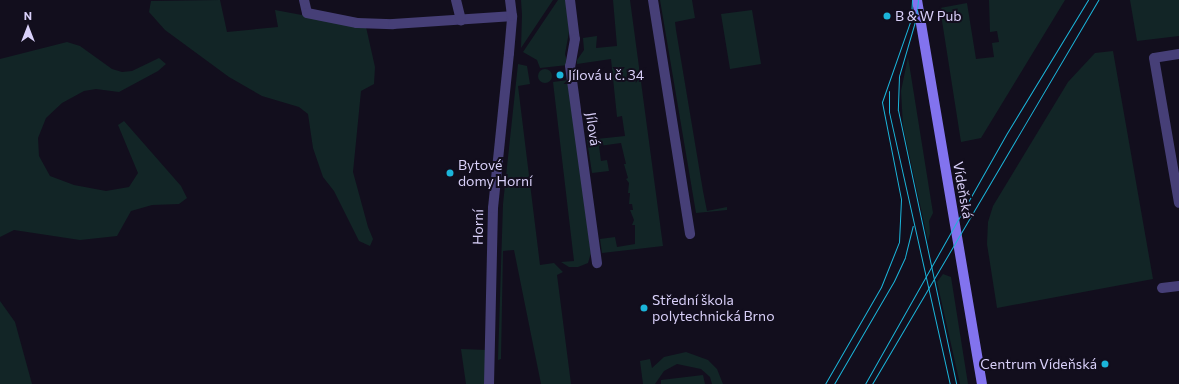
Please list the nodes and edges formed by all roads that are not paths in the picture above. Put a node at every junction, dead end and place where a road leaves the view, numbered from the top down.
1 (304, 0) edge
2 (456, 0) edge
3 (510, 0) edge
4 (570, 0) edge
5 (653, 0) edge
6 (917, 0) edge
7 (512, 16) junction
8 (461, 20) junction
9 (1179, 54) edge
10 (1179, 203) edge
11 (690, 234) dead end
12 (597, 263) dead end
13 (1179, 286) edge
14 (1162, 288) dead end
15 (489, 384) edge
16 (982, 384) edge

1 - 8 street
2 - 8 street
3 - 7 street, Horní
4 - 12 street, Jílová
5 - 11 street
6 - 16 main road, Vídeňská
7 - 8 street
7 - 15 street, Horní
9 - 10 street
13 - 14 street

